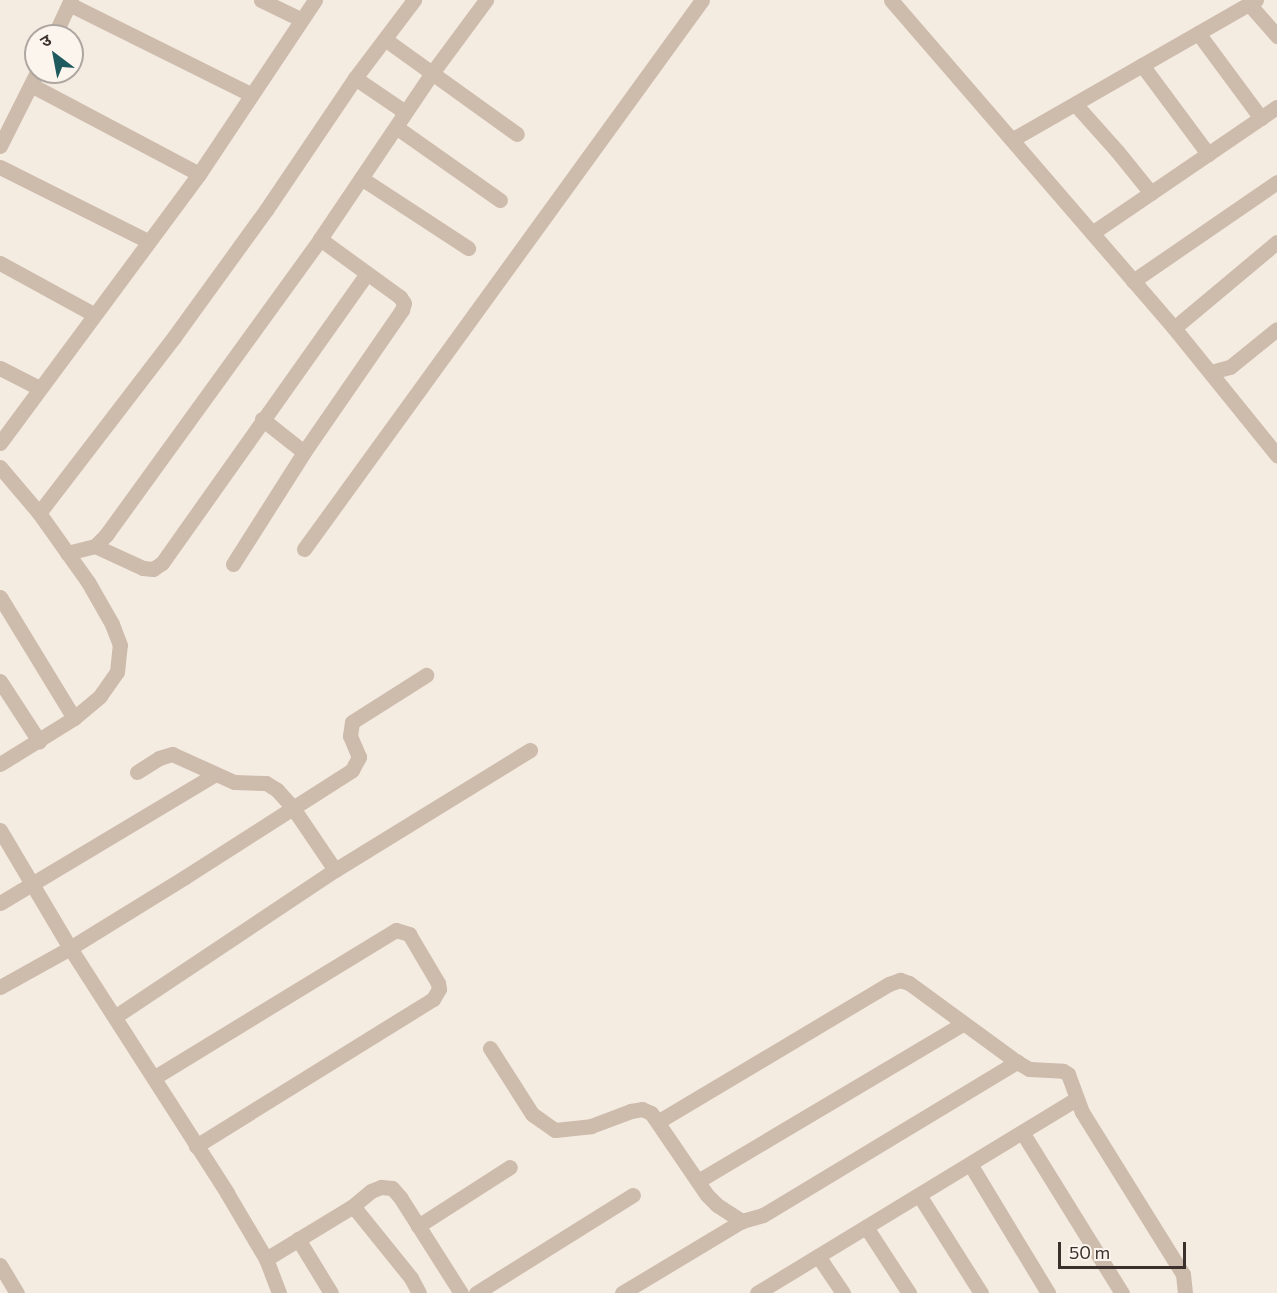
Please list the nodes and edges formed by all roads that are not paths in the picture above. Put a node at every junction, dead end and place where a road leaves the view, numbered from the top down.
1 (261, 0) edge
2 (315, 0) edge
3 (414, 0) edge
4 (486, 0) edge
5 (702, 0) edge
6 (891, 0) edge
7 (70, 2) edge
8 (1253, 2) edge
9 (300, 20) junction
10 (60, 24) edge
11 (1198, 33) junction
12 (1277, 36) edge
13 (386, 40) junction
14 (1142, 65) junction
15 (432, 73) junction
16 (355, 78) junction
17 (31, 84) edge
18 (44, 84) edge
19 (252, 95) junction
20 (1075, 104) junction
21 (1277, 107) edge
22 (405, 112) junction
23 (1261, 118) junction
24 (396, 126) junction
25 (517, 134) dead end
26 (1013, 140) junction
27 (0, 146) edge
28 (1208, 154) junction
29 (0, 167) edge
30 (200, 174) junction
31 (361, 178) junction
32 (1277, 182) edge
33 (1151, 193) junction
34 (500, 200) dead end
35 (1092, 232) junction
36 (320, 239) junction
37 (148, 241) junction
38 (1277, 242) edge
39 (468, 248) dead end
40 (0, 263) edge
41 (367, 273) junction
42 (1133, 281) junction
43 (93, 314) junction
44 (1174, 328) junction
45 (1275, 334) edge
46 (0, 368) edge
47 (1211, 372) junction
48 (39, 388) junction
49 (262, 419) junction
50 (0, 443) edge
51 (304, 452) junction
52 (1277, 455) edge
53 (0, 467) edge
54 (39, 513) junction
55 (95, 546) junction
56 (304, 549) dead end
57 (67, 553) junction
58 (233, 564) dead end
59 (0, 597) edge
60 (426, 675) dead end
61 (0, 681) edge
62 (74, 718) junction
63 (39, 741) junction
64 (530, 750) dead end
65 (0, 764) edge
66 (137, 772) dead end
67 (214, 775) junction
68 (293, 808) junction
69 (0, 830) edge
70 (335, 870) junction
71 (32, 884) junction
72 (0, 903) edge
73 (70, 948) junction
74 (0, 987) edge
75 (116, 1016) junction
76 (962, 1024) junction
77 (490, 1048) dead end
78 (1017, 1062) junction
79 (155, 1077) junction
80 (1076, 1099) junction
81 (659, 1121) junction
82 (1022, 1132) junction
83 (196, 1146) junction
84 (970, 1164) junction
85 (510, 1167) dead end
86 (698, 1181) junction
87 (633, 1195) dead end
88 (919, 1195) junction
89 (353, 1206) junction
90 (742, 1221) junction
91 (418, 1226) junction
92 (866, 1227) junction
93 (298, 1239) junction
94 (818, 1256) junction
95 (266, 1258) junction
96 (0, 1265) edge
97 (767, 1290) edge
98 (17, 1293) edge
99 (279, 1293) edge
100 (331, 1293) edge
101 (419, 1293) edge
102 (461, 1293) edge
103 (476, 1293) edge
104 (622, 1293) edge
105 (843, 1293) edge
106 (909, 1293) edge
107 (981, 1293) edge
108 (1048, 1293) edge
109 (1122, 1293) edge
110 (1185, 1293) edge

1 - 9 street
2 - 9 street
3 - 13 street
4 - 15 street
5 - 56 street
6 - 26 street
7 - 10 street
7 - 19 street
8 - 11 street
8 - 12 street
9 - 19 street
11 - 14 street
11 - 23 street
13 - 15 street
13 - 16 street
14 - 20 street
14 - 28 street
15 - 22 street
15 - 25 street
16 - 22 street
16 - 54 street
17 - 27 street
18 - 30 street
19 - 30 street
20 - 26 street
20 - 33 street
21 - 23 street
22 - 24 street
23 - 28 street
24 - 31 street
24 - 34 street
26 - 35 street
28 - 33 street
29 - 37 street
30 - 37 street
31 - 36 street
31 - 39 street
32 - 42 street
33 - 35 street
35 - 42 street
36 - 41 street
36 - 55 street
37 - 43 street
38 - 44 street
40 - 43 street
41 - 49 street
41 - 51 street
42 - 44 street
43 - 48 street
44 - 47 street
45 - 47 street
46 - 48 street
47 - 52 street
48 - 50 street
49 - 51 street
49 - 55 street
51 - 58 street
53 - 54 street
54 - 57 street
55 - 57 street
57 - 62 street
59 - 62 street
60 - 68 street
61 - 63 street
62 - 63 street
63 - 65 street
64 - 70 street
66 - 67 street
67 - 68 street
67 - 71 street
68 - 70 street
68 - 73 street
69 - 71 street
70 - 75 street
71 - 72 street
71 - 73 street
73 - 74 street
73 - 75 street
75 - 79 street
76 - 78 street
76 - 81 street
76 - 86 street
77 - 81 street
78 - 80 street
78 - 90 street
79 - 83 street
79 - 83 street
80 - 82 street
80 - 110 street
81 - 86 street
82 - 84 street
82 - 109 street
83 - 95 street
84 - 88 street
84 - 108 street
85 - 91 street
86 - 90 street
87 - 103 street
88 - 92 street
88 - 107 street
89 - 91 street
89 - 93 street
89 - 101 street
90 - 104 street
91 - 102 street
92 - 94 street
92 - 106 street
93 - 95 street
93 - 100 street
94 - 97 street
94 - 105 street
95 - 99 street
96 - 98 street

